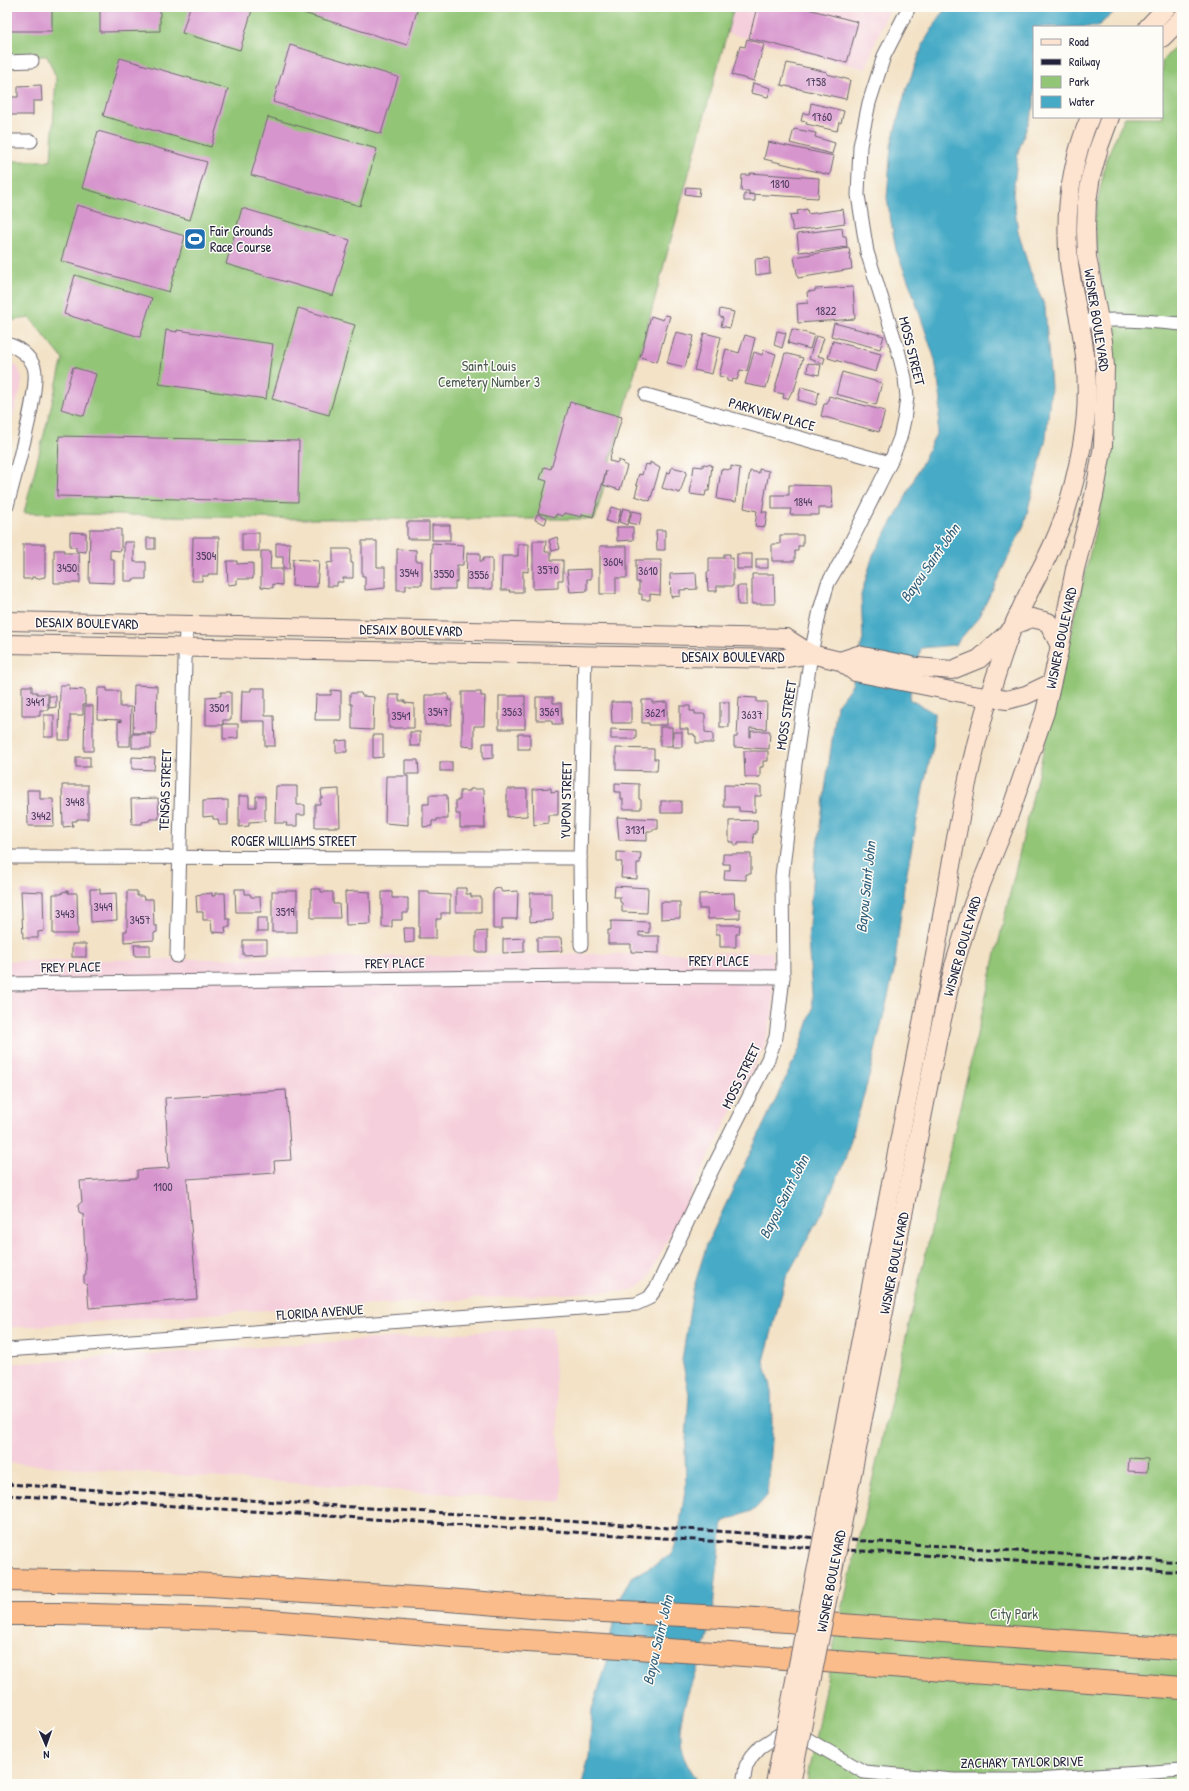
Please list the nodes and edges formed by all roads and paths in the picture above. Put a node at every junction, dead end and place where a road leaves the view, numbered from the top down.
1 (909, 7) edge
2 (1166, 7) edge
3 (1182, 18) edge
4 (1149, 26) edge
5 (1163, 37) edge
6 (7, 62) edge
7 (32, 62) dead end
8 (1090, 118) edge
9 (1110, 118) edge
10 (7, 141) edge
11 (31, 141) dead end
12 (1099, 320) junction
13 (1080, 322) junction
14 (1182, 324) edge
15 (7, 344) edge
16 (646, 395) dead end
17 (890, 463) junction
18 (7, 506) edge
19 (7, 621) edge
20 (186, 625) junction
21 (1012, 627) junction
22 (586, 633) junction
23 (7, 644) edge
24 (1060, 646) junction
25 (186, 647) junction
26 (811, 654) junction
27 (585, 655) junction
28 (915, 675) junction
29 (1051, 683) junction
30 (989, 698) junction
31 (7, 857) edge
32 (179, 857) junction
33 (580, 858) junction
34 (581, 944) dead end
35 (177, 956) dead end
36 (783, 977) junction
37 (7, 984) edge
38 (636, 1304) joint
39 (7, 1350) edge
40 (7, 1580) edge
41 (7, 1614) edge
42 (1182, 1649) edge
43 (1182, 1688) edge
44 (1182, 1770) edge
45 (862, 1778) edge
46 (743, 1784) edge
47 (775, 1784) edge
48 (790, 1784) edge

1 - 17 street, MOSS STREET
2 - 4 street
3 - 5 street
6 - 7 street
8 - 13 street, WISNER BOULEVARD
9 - 12 street, WISNER BOULEVARD
10 - 11 street
12 - 13 street
12 - 14 street
12 - 24 street, WISNER BOULEVARD
13 - 21 street, WISNER BOULEVARD
15 - 18 street
16 - 17 street, PARKVIEW PLACE
17 - 26 street, MOSS STREET
19 - 20 street, DESAIX BOULEVARD
20 - 22 street, DESAIX BOULEVARD
20 - 25 street, TENSAS STREET
21 - 24 street
21 - 28 street, DESAIX BOULEVARD
21 - 30 street, WISNER BOULEVARD
22 - 26 street, DESAIX BOULEVARD
22 - 27 street
23 - 25 street, DESAIX BOULEVARD
24 - 29 street, WISNER BOULEVARD
25 - 27 street, DESAIX BOULEVARD
25 - 32 street, TENSAS STREET
26 - 27 street, DESAIX BOULEVARD
26 - 28 street, DESAIX BOULEVARD
26 - 36 street, MOSS STREET
27 - 33 street, YUPON STREET
28 - 30 street, DESAIX BOULEVARD
29 - 30 street, DESAIX BOULEVARD
29 - 48 street, WISNER BOULEVARD, bridge
30 - 47 street, WISNER BOULEVARD, bridge
31 - 32 street, ROGER WILLIAMS STREET
32 - 33 street, ROGER WILLIAMS STREET
32 - 35 street, TENSAS STREET
33 - 34 street, YUPON STREET
36 - 37 street, FREY PLACE
36 - 38 street, MOSS STREET
38 - 39 street, FLORIDA AVENUE
40 - 42 highway
41 - 43 highway
44 - 45 street, ZACHARY TAYLOR DRIVE
45 - 46 street, ZACHARY TAYLOR DRIVE

